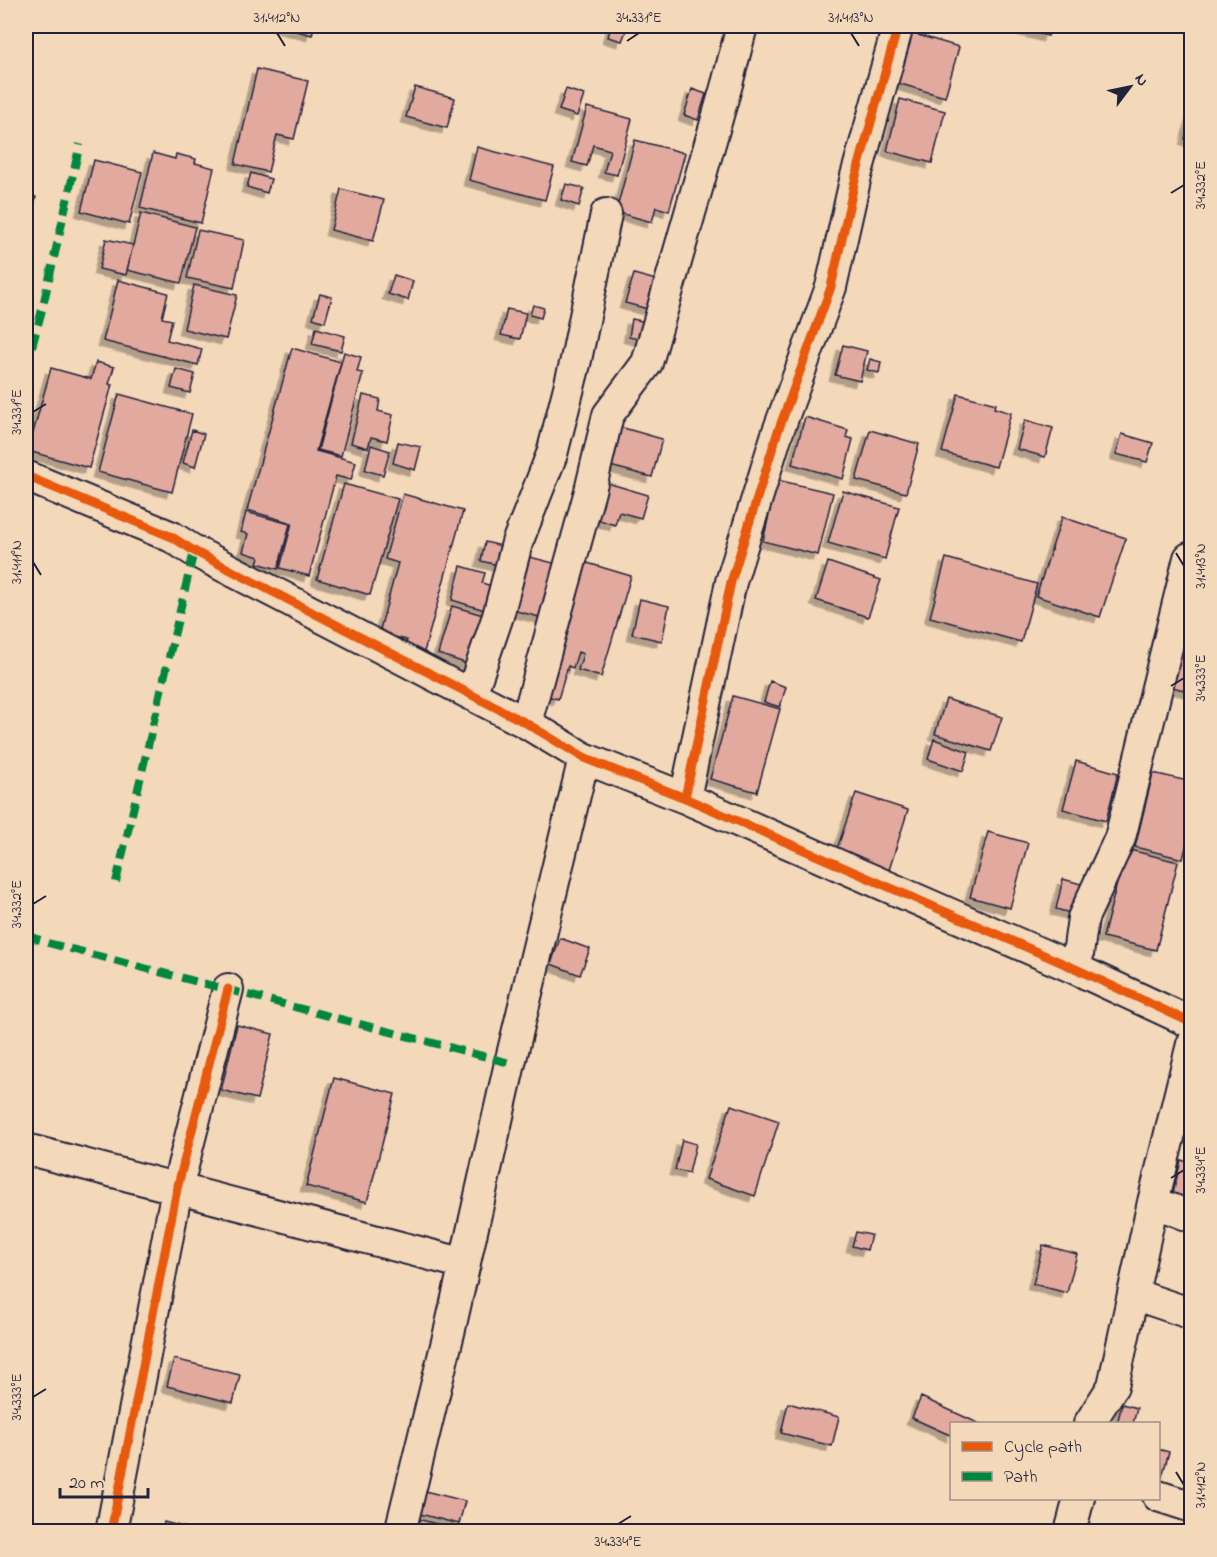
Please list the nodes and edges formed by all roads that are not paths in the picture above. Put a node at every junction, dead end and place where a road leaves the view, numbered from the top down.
1 (742, 26) edge
2 (898, 26) edge
3 (606, 214) dead end
4 (26, 476) edge
5 (1189, 558) dead end
6 (471, 695) junction
7 (526, 723) junction
8 (584, 758) junction
9 (685, 798) junction
10 (1076, 969) junction
11 (228, 990) dead end
12 (1191, 1023) edge
13 (1191, 1044) edge
14 (26, 1149) edge
15 (177, 1189) junction
16 (1153, 1202) junction
17 (1191, 1217) edge
18 (465, 1264) junction
19 (1133, 1294) junction
20 (1191, 1314) edge
21 (1090, 1422) edge
22 (1160, 1498) edge
23 (1078, 1500) edge
24 (1191, 1507) edge
25 (111, 1532) edge
26 (400, 1532) edge
27 (1070, 1532) edge

1 - 7 street
2 - 9 street
3 - 6 street
4 - 6 street
5 - 10 street
6 - 7 street
7 - 8 street
8 - 9 street
8 - 18 street
9 - 10 street
10 - 12 street
11 - 15 street
13 - 16 street
14 - 15 street
15 - 18 street
15 - 25 street
16 - 17 street
16 - 19 street
18 - 26 street
19 - 20 street
19 - 21 street
22 - 24 street
23 - 27 street

